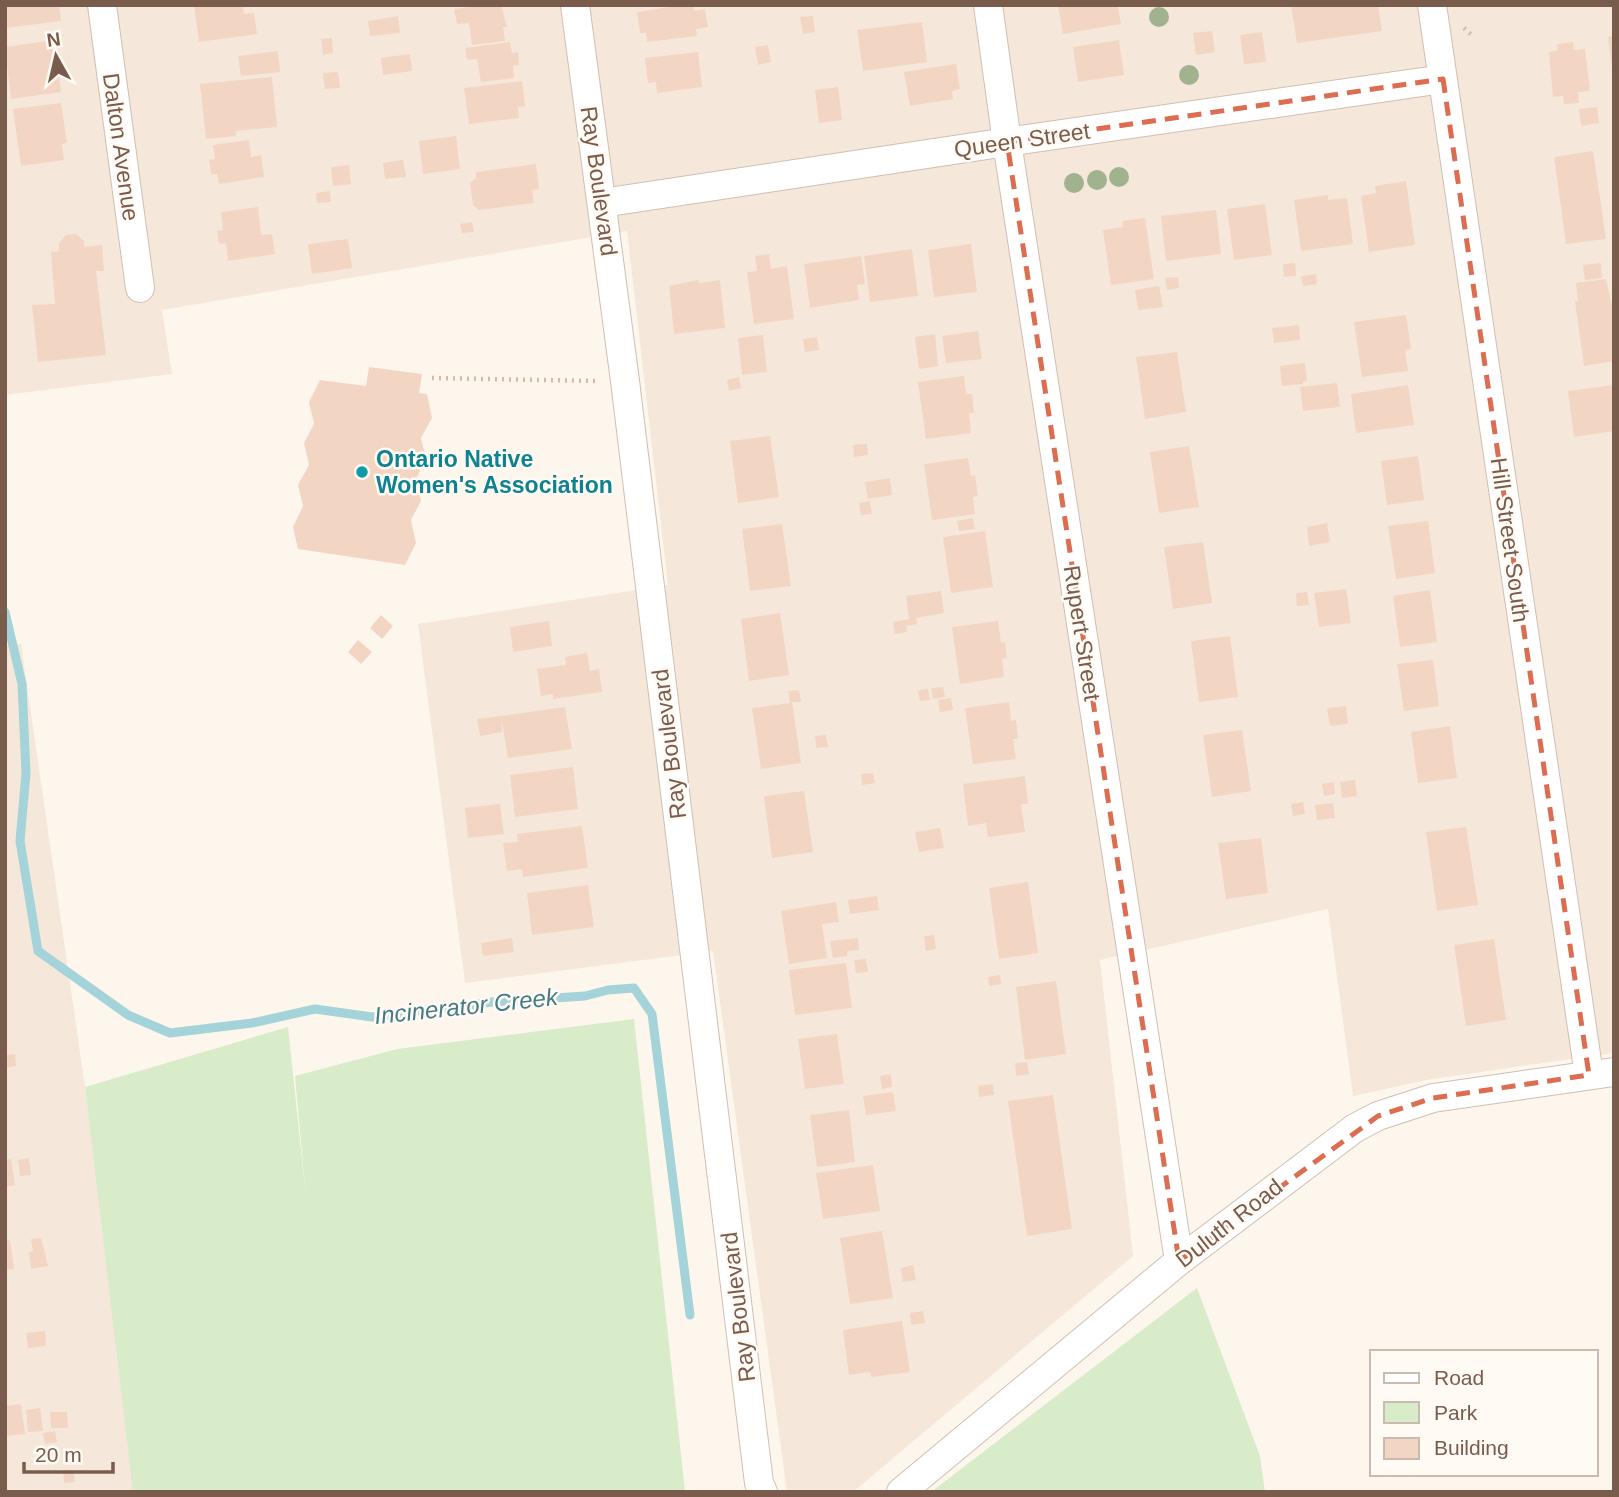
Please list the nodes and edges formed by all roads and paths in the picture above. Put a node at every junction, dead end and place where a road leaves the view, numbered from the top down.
1 (103, 5) edge
2 (575, 5) edge
3 (988, 5) edge
4 (1433, 5) edge
5 (1464, 28) dead end
6 (1474, 37) dead end
7 (1443, 79) junction
8 (1007, 142) junction
9 (602, 204) junction
10 (141, 288) dead end
11 (432, 379) dead end
12 (625, 381) junction
13 (1601, 1074) edge
14 (1178, 1261) junction
15 (761, 1487) edge
16 (901, 1492) edge

1 - 10 street, Dalton Avenue
2 - 9 street, Ray Boulevard
3 - 8 street, Rupert Street
4 - 7 street, Hill Street South
5 - 6 path
7 - 8 street, Queen Street
7 - 13 street, Hill Street South
8 - 9 street, Queen Street
8 - 14 street, Rupert Street
9 - 12 street, Ray Boulevard
11 - 12 path
12 - 15 street, Ray Boulevard
13 - 14 street, Duluth Road
14 - 16 street, Duluth Road

